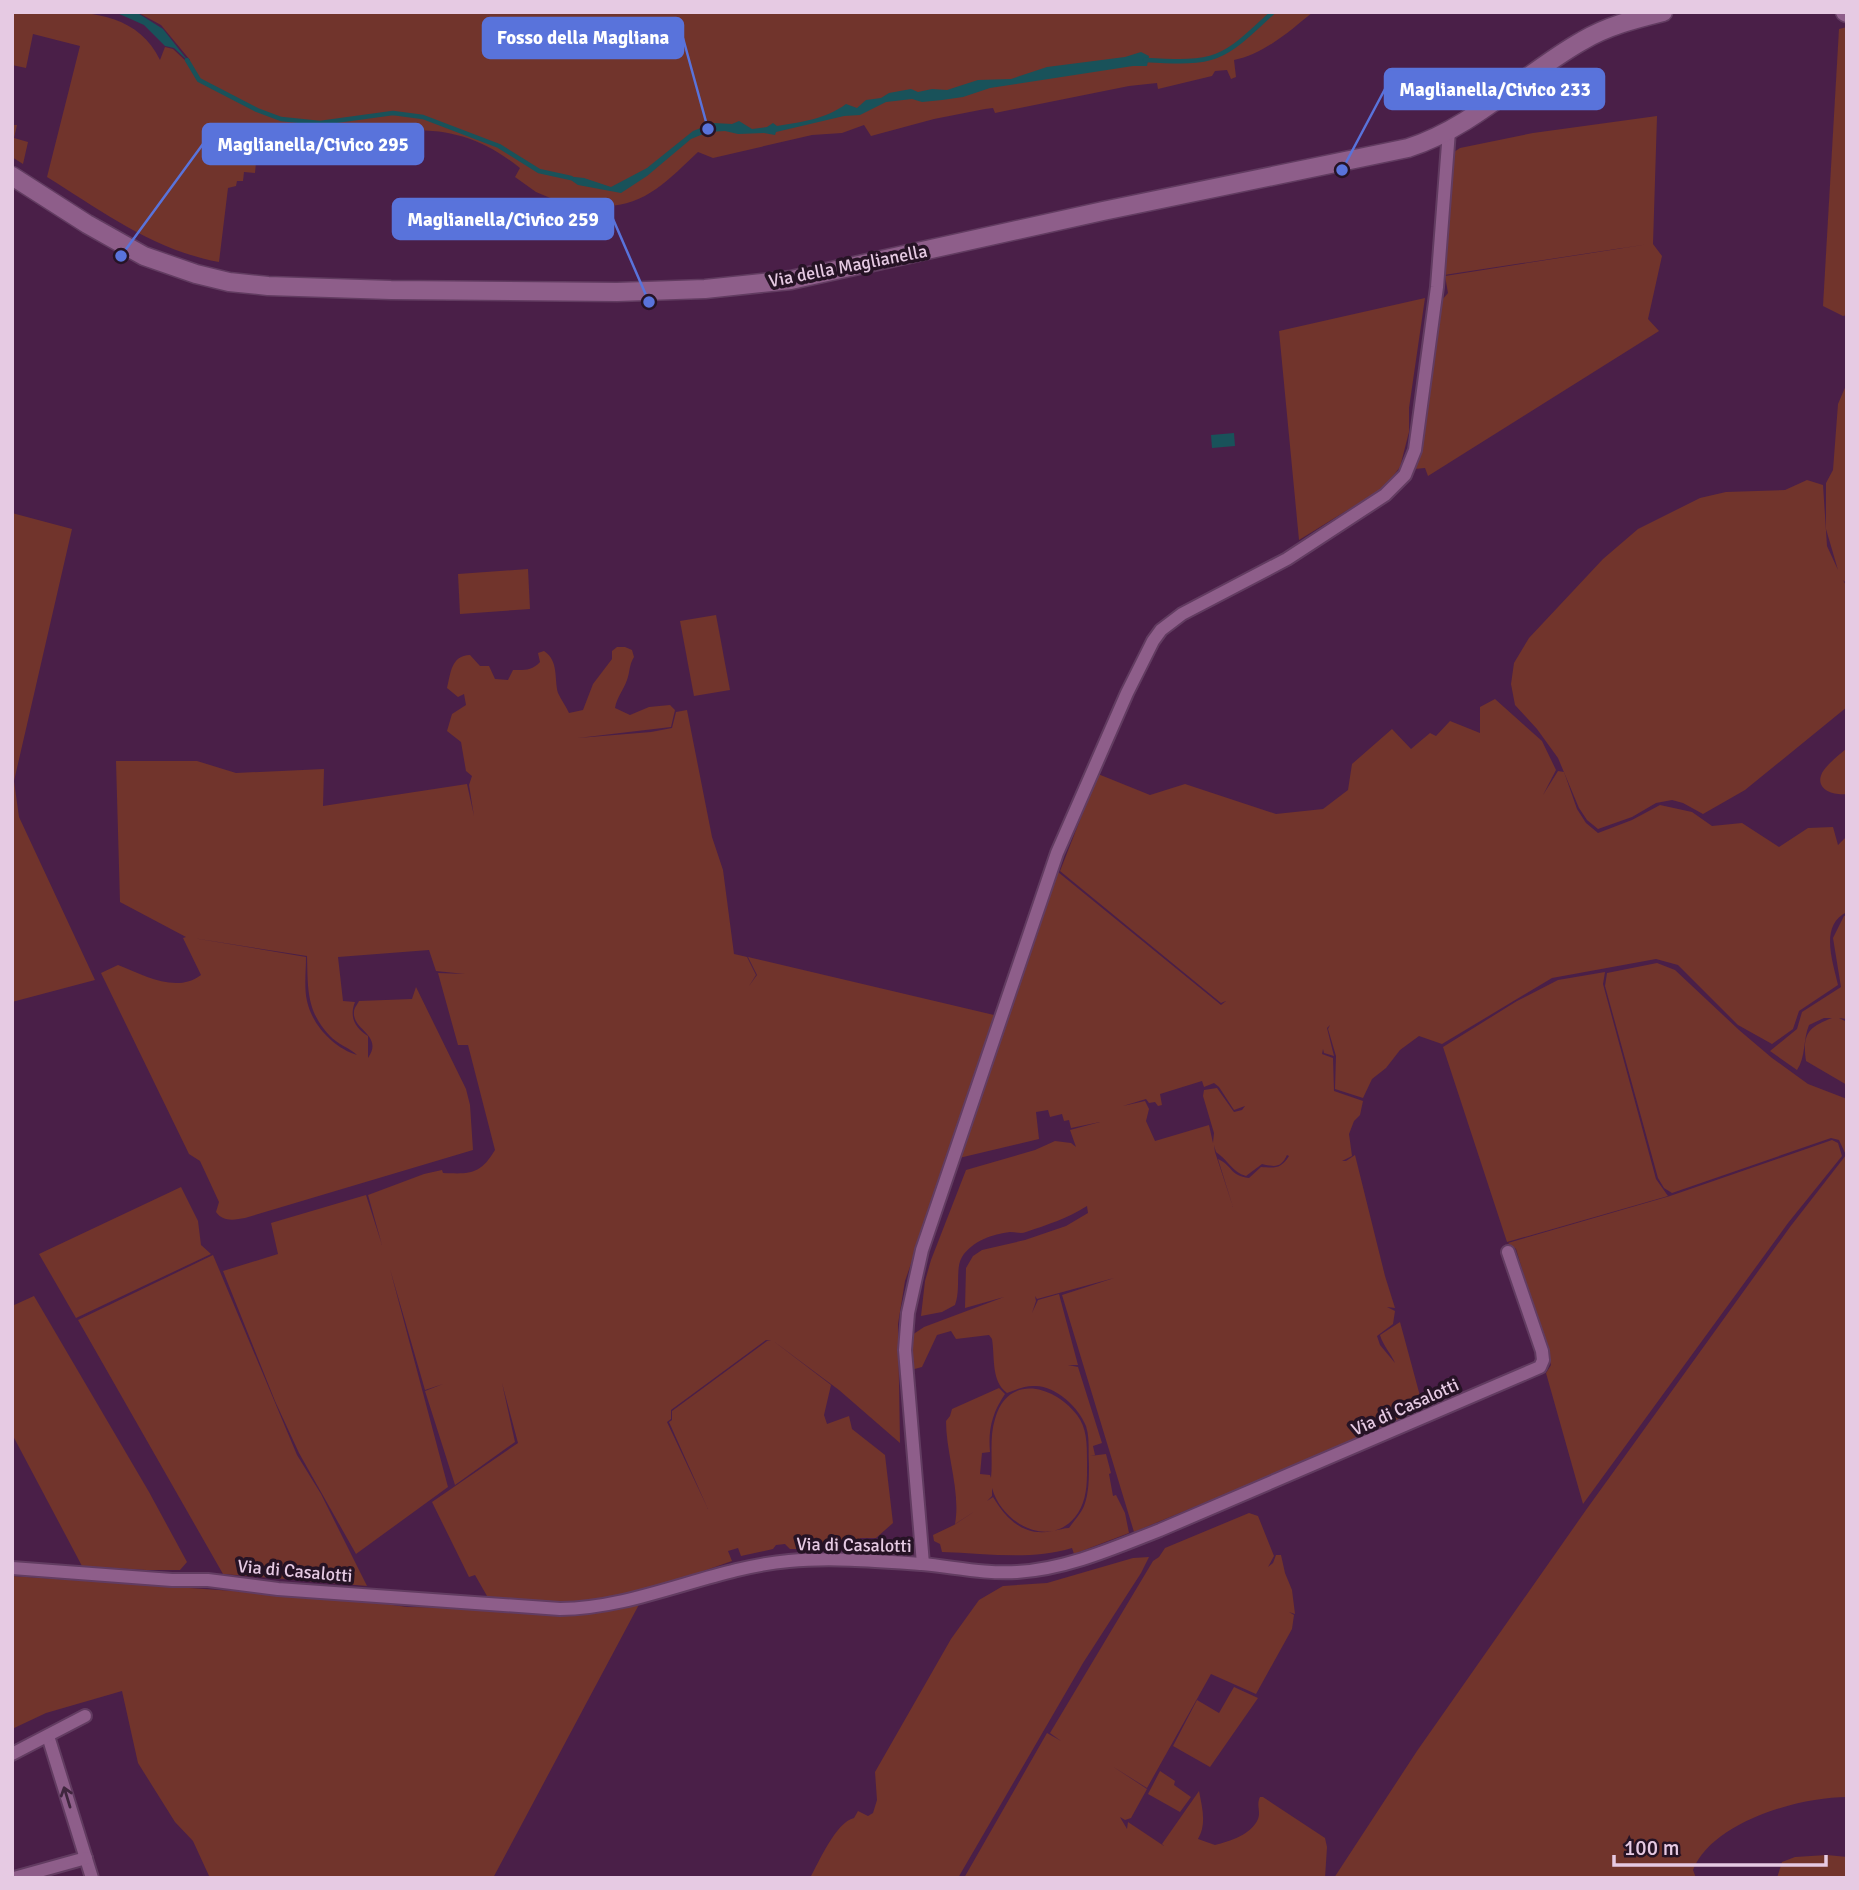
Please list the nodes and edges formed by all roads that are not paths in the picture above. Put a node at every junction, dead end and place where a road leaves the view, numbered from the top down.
1 (1663, 12) edge
2 (1449, 131) junction
3 (12, 176) edge
4 (1508, 1252) dead end
5 (923, 1564) junction
6 (12, 1568) edge
7 (85, 1716) dead end
8 (48, 1736) junction
9 (12, 1754) edge
10 (86, 1857) junction
11 (15, 1878) edge
12 (92, 1878) edge

1 - 2 main road, Via della Maglianella
2 - 3 main road, Via della Maglianella
2 - 5 street
4 - 5 street, Via di Casalotti
5 - 6 street, Via di Casalotti
7 - 8 street
8 - 9 street
10 -> 8 street
10 - 11 street
10 - 12 street

